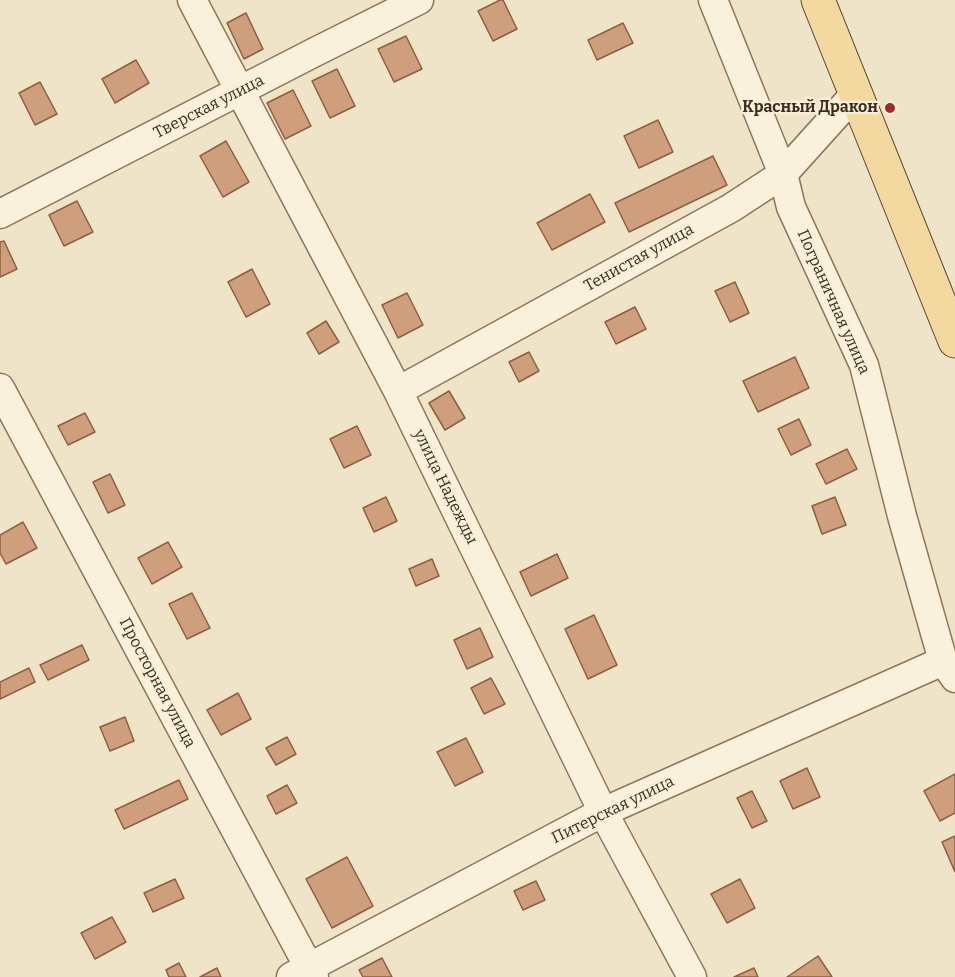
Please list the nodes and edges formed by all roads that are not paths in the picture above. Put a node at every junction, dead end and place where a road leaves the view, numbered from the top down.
1 (192, 0) edge
2 (419, 0) edge
3 (714, 0) edge
4 (818, 0) edge
5 (240, 91) junction
6 (856, 93) junction
7 (783, 174) junction
8 (0, 214) edge
9 (955, 340) edge
10 (0, 388) edge
11 (398, 391) junction
12 (949, 670) edge
13 (603, 812) junction
14 (305, 974) edge
15 (692, 977) edge

1 - 5 street, улица Надежды
2 - 5 street, Тверская улица
3 - 7 street, Пограничная улица
4 - 6 main road
5 - 8 street, Тверская улица
5 - 11 street, улица Надежды
6 - 7 street, Тенистая улица
6 - 9 main road
7 - 11 street, Тенистая улица
7 - 12 street, Пограничная улица
10 - 14 street, Просторная улица
11 - 13 street, улица Надежды
12 - 13 street, Питерская улица
13 - 14 street, Питерская улица
13 - 15 street, улица Надежды

